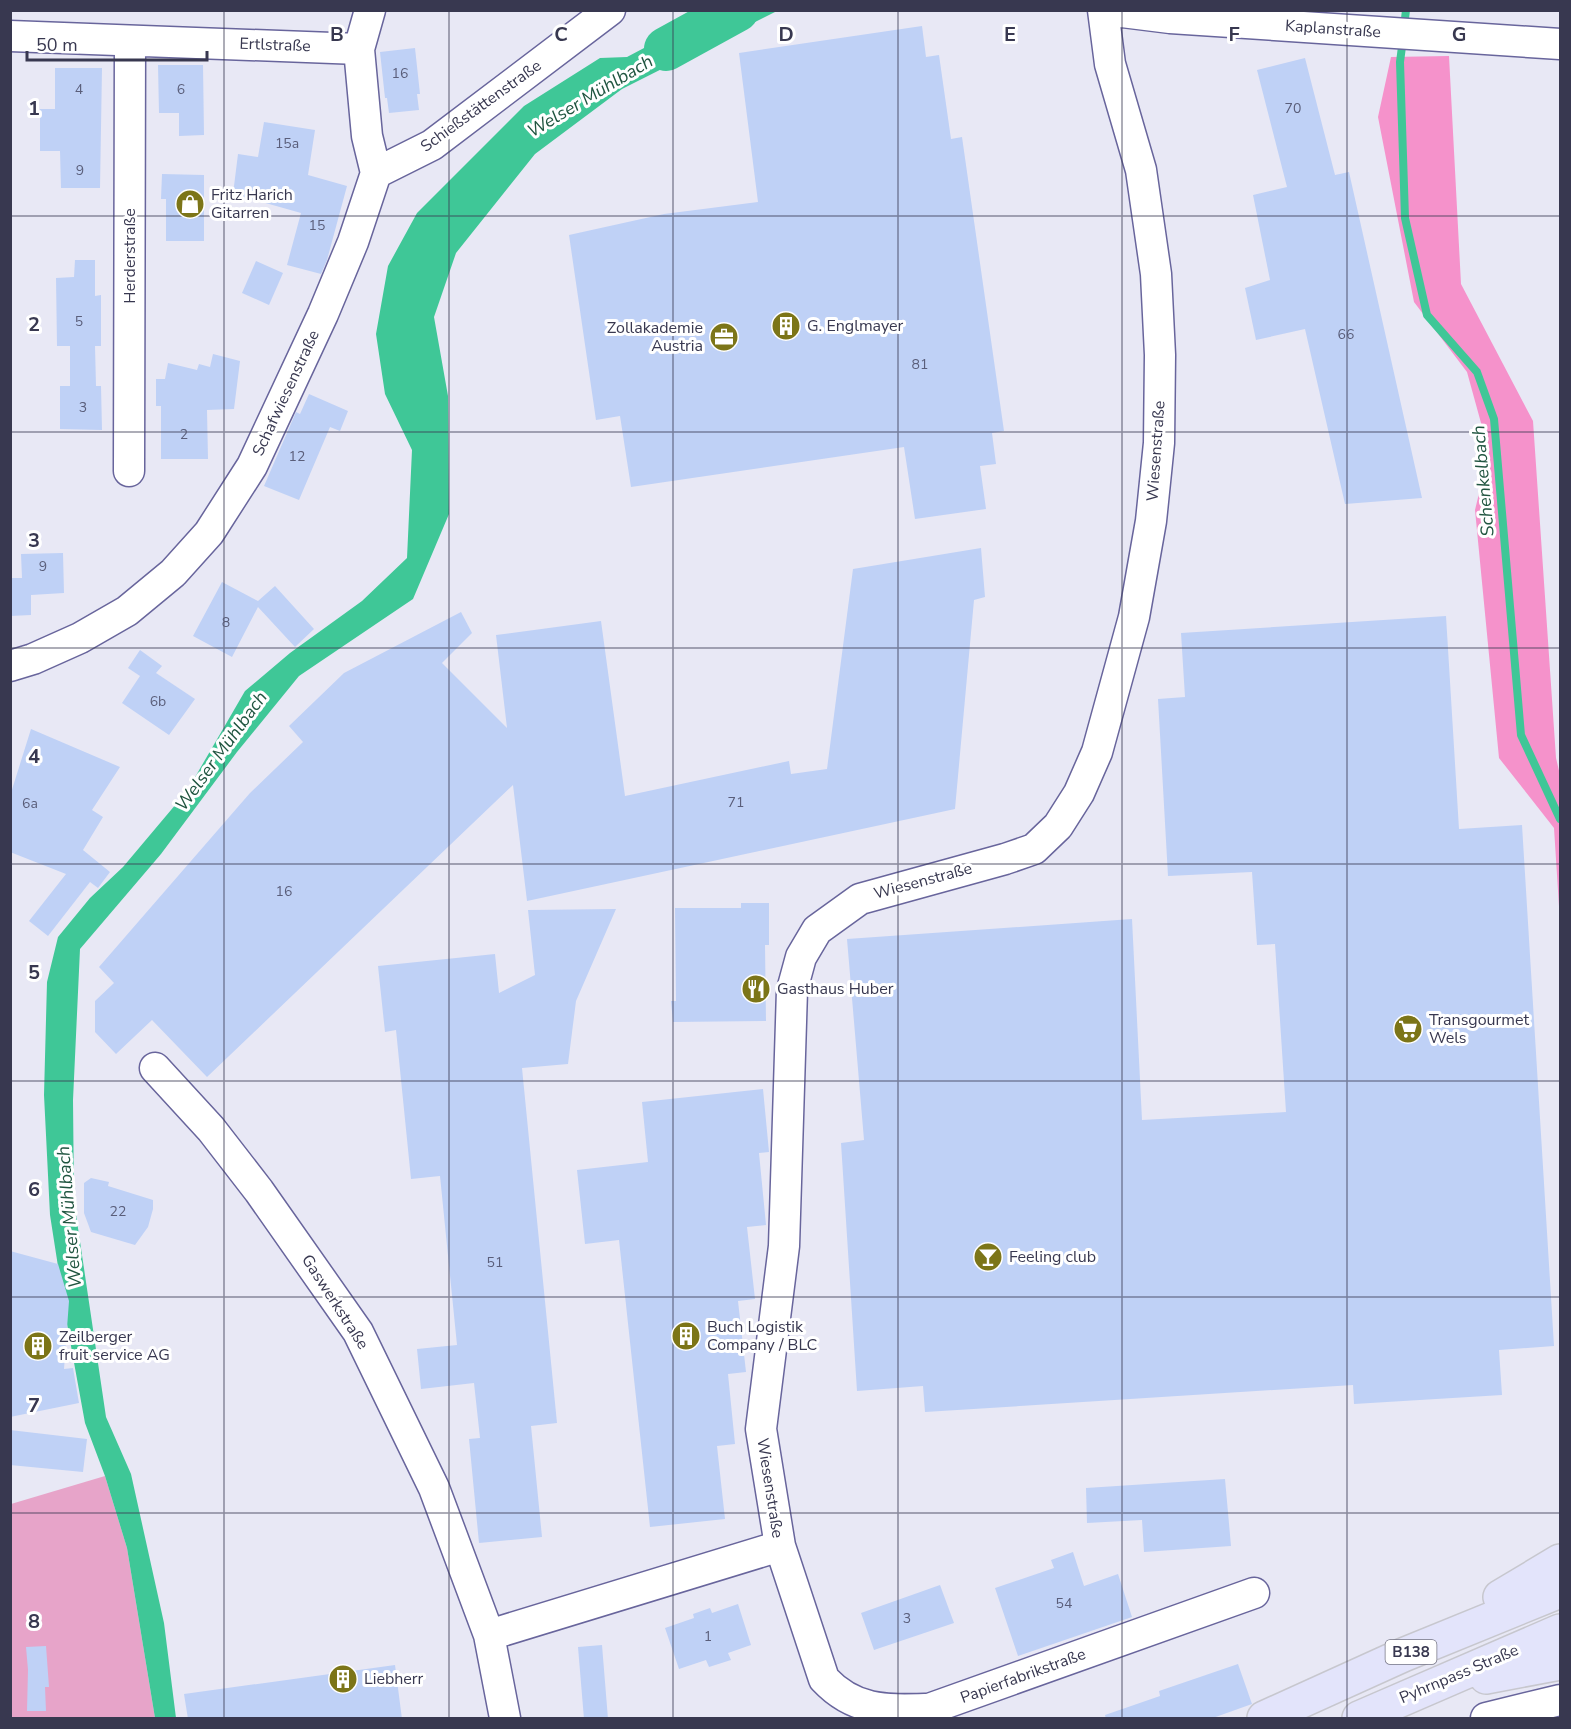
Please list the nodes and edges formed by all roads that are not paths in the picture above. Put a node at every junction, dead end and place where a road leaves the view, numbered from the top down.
1 (370, 10) edge
2 (610, 10) edge
3 (1105, 10) edge
4 (10, 36) edge
5 (130, 41) junction
6 (1560, 44) edge
7 (359, 49) junction
8 (376, 173) junction
9 (129, 471) dead end
10 (10, 666) edge
11 (155, 1068) dead end
12 (780, 1546) junction
13 (1560, 1562) edge
14 (1560, 1591) edge
15 (1254, 1593) dead end
16 (1560, 1631) edge
17 (489, 1635) junction
18 (1403, 1655) junction
19 (1560, 1663) edge
20 (1428, 1687) junction
21 (1560, 1700) edge
22 (505, 1719) edge
23 (1264, 1719) edge
24 (1359, 1719) edge
25 (1486, 1719) edge

1 - 7 street
2 - 8 street, Schießstättenstraße
3 - 6 street, Kaplanstraße
3 - 12 street, Wiesenstraße
4 - 5 street, Ertlstraße
5 - 7 street, Ertlstraße
5 - 9 street, Herderstraße
7 - 8 street
8 - 10 street, Schafwiesenstraße
11 - 17 street, Gaswerkstraße
12 - 15 street, Papierfabrikstraße
12 - 17 street, Wiesenstraße
13 - 18 main road
14 - 18 main road, B138
16 - 20 main road, Pyhrnpass Straße / B138
17 - 22 street
18 - 23 main road, B138
19 - 20 main road
20 - 24 main road, Pyhrnpass Straße / B138
21 - 25 street

